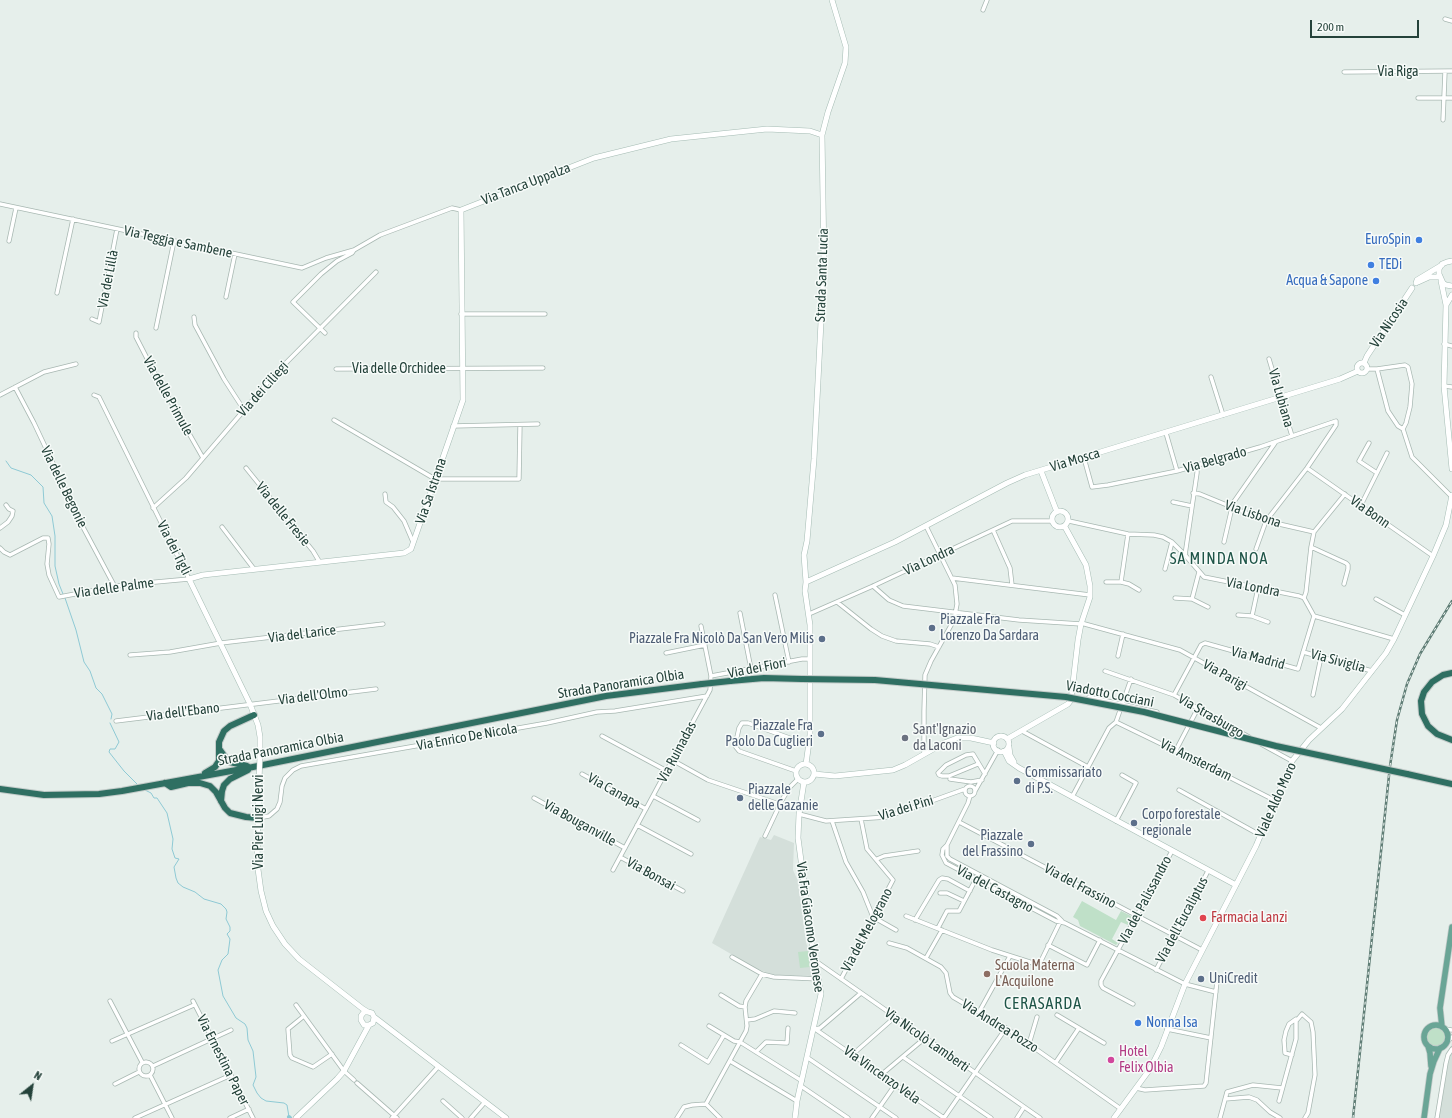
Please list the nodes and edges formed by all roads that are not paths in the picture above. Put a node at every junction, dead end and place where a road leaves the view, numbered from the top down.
1 (832, 0) edge
2 (987, 0) edge
3 (983, 10) dead end
4 (1445, 19) dead end
5 (1452, 21) edge
6 (1452, 71) edge
7 (1344, 72) dead end
8 (1445, 72) junction
9 (1418, 98) dead end
10 (1443, 98) junction
11 (1452, 98) edge
12 (1442, 120) dead end
13 (822, 134) junction
14 (0, 204) edge
15 (16, 208) junction
16 (461, 210) junction
17 (73, 219) junction
18 (117, 229) junction
19 (9, 241) dead end
20 (174, 241) junction
21 (354, 250) junction
22 (235, 254) junction
23 (1452, 255) edge
24 (1449, 261) edge
25 (1442, 265) junction
26 (376, 272) dead end
27 (1440, 279) junction
28 (1414, 286) junction
29 (1452, 286) edge
30 (57, 293) dead end
31 (1452, 295) edge
32 (226, 297) dead end
33 (1446, 305) junction
34 (461, 314) junction
35 (545, 314) dead end
36 (194, 317) dead end
37 (92, 319) dead end
38 (156, 328) dead end
39 (320, 328) junction
40 (136, 333) dead end
41 (325, 333) dead end
42 (1444, 344) junction
43 (1452, 346) edge
44 (1269, 359) dead end
45 (1364, 363) junction
46 (76, 364) dead end
47 (543, 368) dead end
48 (336, 369) dead end
49 (462, 369) junction
50 (1367, 369) junction
51 (1377, 369) junction
52 (1358, 371) junction
53 (1211, 378) dead end
54 (1444, 386) junction
55 (15, 387) junction
56 (1452, 387) edge
57 (94, 394) dead end
58 (0, 395) edge
59 (1281, 397) junction
60 (244, 410) junction
61 (1223, 415) junction
62 (334, 420) dead end
63 (538, 424) dead end
64 (520, 425) junction
65 (453, 426) junction
66 (1403, 429) junction
67 (1450, 432) edge
68 (1166, 433) junction
69 (1292, 436) junction
70 (1276, 442) junction
71 (1369, 444) dead end
72 (1387, 453) dead end
73 (203, 458) junction
74 (1084, 458) junction
75 (1197, 465) junction
76 (246, 468) dead end
77 (1307, 468) junction
78 (1452, 469) edge
79 (1041, 471) junction
80 (1177, 471) junction
81 (1376, 473) junction
82 (435, 480) junction
83 (1193, 493) junction
84 (385, 494) dead end
85 (1345, 494) junction
86 (1452, 496) edge
87 (1173, 502) dead end
88 (1361, 505) junction
89 (6, 506) dead end
90 (1192, 506) junction
91 (1231, 507) junction
92 (153, 508) junction
93 (1057, 512) junction
94 (1052, 521) junction
95 (1069, 521) junction
96 (1266, 521) junction
97 (926, 526) junction
98 (222, 527) dead end
99 (1064, 527) junction
100 (0, 528) edge
101 (993, 530) junction
102 (1314, 532) junction
103 (1128, 534) junction
104 (413, 542) junction
105 (1172, 542) junction
106 (1224, 542) dead end
107 (1311, 547) junction
108 (0, 548) edge
109 (1256, 549) dead end
110 (940, 554) junction
111 (1185, 555) junction
112 (1433, 556) junction
113 (319, 561) junction
114 (254, 569) junction
115 (1165, 569) dead end
116 (1199, 572) junction
117 (952, 578) junction
118 (189, 579) junction
119 (806, 582) junction
120 (1106, 582) dead end
121 (1121, 582) junction
122 (1344, 584) dead end
123 (1012, 585) junction
124 (873, 586) junction
125 (115, 587) junction
126 (1258, 588) junction
127 (1139, 590) dead end
128 (1090, 594) junction
129 (775, 595) dead end
130 (1175, 598) dead end
131 (1192, 598) junction
132 (1304, 598) junction
133 (1376, 599) dead end
134 (837, 602) junction
135 (1208, 607) dead end
136 (740, 613) dead end
137 (956, 613) junction
138 (809, 614) junction
139 (1238, 615) dead end
140 (1405, 615) junction
141 (1252, 616) junction
142 (1314, 616) junction
143 (1268, 622) dead end
144 (1081, 623) junction
145 (383, 624) dead end
146 (701, 626) dead end
147 (1123, 634) junction
148 (1394, 639) junction
149 (221, 644) junction
150 (705, 645) junction
151 (939, 646) junction
152 (810, 651) junction
153 (1303, 652) junction
154 (666, 653) dead end
155 (130, 655) dead end
156 (1118, 656) dead end
157 (1194, 657) junction
158 (1321, 657) junction
159 (810, 658) junction
160 (802, 659) junction
161 (789, 662) junction
162 (810, 665) junction
163 (751, 669) junction
164 (1105, 670) dead end
165 (1372, 671) junction
166 (1452, 673) edge
167 (712, 676) junction
168 (802, 679) joint
169 (1131, 679) junction
170 (376, 689) dead end
171 (1174, 695) junction
172 (1313, 695) dead end
173 (707, 696) junction
174 (1089, 697) dead end
175 (250, 704) junction
176 (1123, 704) junction
177 (1198, 708) junction
178 (1157, 712) dead end
179 (254, 715) junction
180 (116, 721) dead end
181 (1116, 722) junction
182 (1322, 728) junction
183 (1022, 731) junction
184 (602, 736) dead end
185 (1007, 739) junction
186 (1451, 739) edge
187 (994, 743) junction
188 (809, 745) junction
189 (1008, 747) junction
190 (220, 750) junction
191 (1176, 750) junction
192 (1001, 751) junction
193 (924, 754) junction
194 (672, 760) junction
195 (1292, 761) junction
196 (806, 764) junction
197 (978, 764) junction
198 (253, 767) junction
199 (1088, 767) junction
200 (1019, 768) junction
201 (667, 771) junction
202 (796, 771) junction
203 (582, 774) dead end
204 (814, 774) junction
205 (986, 774) junction
206 (1122, 775) dead end
207 (798, 779) junction
208 (950, 779) dead end
209 (982, 780) junction
210 (173, 782) junction
211 (804, 782) junction
212 (164, 784) junction
213 (970, 784) junction
214 (1452, 784) edge
215 (0, 789) edge
216 (965, 789) junction
217 (1179, 790) dead end
218 (974, 791) junction
219 (653, 796) junction
220 (970, 796) junction
221 (1072, 797) junction
222 (534, 798) dead end
223 (1274, 800) junction
224 (221, 801) junction
225 (779, 804) junction
226 (646, 809) junction
227 (799, 814) junction
228 (258, 818) junction
229 (861, 819) junction
230 (698, 820) dead end
231 (832, 821) junction
232 (1116, 821) junction
233 (959, 822) junction
234 (637, 825) junction
235 (1260, 835) junction
236 (765, 836) dead end
237 (947, 845) junction
238 (625, 848) junction
239 (918, 851) dead end
240 (1172, 851) junction
241 (690, 854) dead end
242 (620, 857) junction
243 (877, 859) junction
244 (613, 870) dead end
245 (1208, 870) junction
246 (976, 879) junction
247 (1236, 885) junction
248 (970, 890) junction
249 (683, 891) dead end
250 (940, 893) dead end
251 (964, 901) junction
252 (906, 916) dead end
253 (1138, 916) junction
254 (873, 918) junction
255 (915, 920) junction
256 (1061, 922) junction
257 (1452, 927) edge
258 (938, 928) junction
259 (896, 930) dead end
260 (942, 930) junction
261 (1174, 936) junction
262 (1100, 940) junction
263 (889, 943) dead end
264 (1048, 945) junction
265 (1119, 949) junction
266 (1202, 950) junction
267 (1010, 956) junction
268 (732, 957) dead end
269 (926, 958) junction
270 (815, 962) junction
271 (1156, 970) junction
272 (762, 974) junction
273 (819, 979) junction
274 (841, 979) junction
275 (1217, 981) dead end
276 (1185, 984) junction
277 (1216, 992) junction
278 (861, 993) junction
279 (721, 995) dead end
280 (353, 1000) junction
281 (110, 1001) dead end
282 (1133, 1004) dead end
283 (296, 1005) dead end
284 (745, 1008) junction
285 (1440, 1008) junction
286 (368, 1012) junction
287 (978, 1012) junction
288 (795, 1013) dead end
289 (1057, 1015) dead end
290 (304, 1016) junction
291 (361, 1016) junction
292 (895, 1017) junction
293 (1037, 1017) dead end
294 (374, 1019) junction
295 (747, 1020) junction
296 (1297, 1020) junction
297 (366, 1025) junction
298 (1431, 1025) junction
299 (709, 1026) dead end
300 (788, 1028) dead end
301 (818, 1028) junction
302 (1006, 1028) junction
303 (1079, 1028) junction
304 (1444, 1028) junction
305 (1167, 1029) junction
306 (231, 1030) dead end
307 (1452, 1030) edge
308 (127, 1034) junction
309 (724, 1035) junction
310 (925, 1038) junction
311 (1212, 1038) junction
312 (212, 1039) junction
313 (1450, 1039) edge
314 (112, 1041) dead end
315 (740, 1042) junction
316 (1104, 1043) dead end
317 (1029, 1044) junction
318 (681, 1045) dead end
319 (1428, 1046) junction
320 (1440, 1048) junction
321 (1452, 1049) edge
322 (756, 1052) junction
323 (332, 1054) junction
324 (852, 1055) junction
325 (1292, 1055) junction
326 (903, 1057) junction
327 (808, 1058) junction
328 (730, 1061) junction
329 (142, 1062) junction
330 (1056, 1062) junction
331 (153, 1066) junction
332 (438, 1067) junction
333 (344, 1070) junction
334 (139, 1072) junction
335 (975, 1073) junction
336 (1430, 1074) junction
337 (150, 1075) junction
338 (231, 1075) junction
339 (881, 1075) junction
340 (354, 1080) dead end
341 (357, 1083) dead end
342 (802, 1083) junction
343 (115, 1084) dead end
344 (895, 1085) junction
345 (1136, 1088) junction
346 (1282, 1088) junction
347 (960, 1096) junction
348 (1225, 1099) junction
349 (443, 1100) dead end
350 (797, 1101) junction
351 (1280, 1101) dead end
352 (485, 1102) junction
353 (164, 1104) junction
354 (706, 1104) junction
355 (880, 1107) junction
356 (1024, 1107) junction
357 (1121, 1109) junction
358 (249, 1110) junction
359 (394, 1117) edge
360 (135, 1118) edge
361 (172, 1118) edge
362 (230, 1118) edge
363 (253, 1118) edge
364 (296, 1118) edge
365 (462, 1118) edge
366 (471, 1118) edge
367 (506, 1118) edge
368 (677, 1118) edge
369 (720, 1118) edge
370 (796, 1118) edge
371 (848, 1118) edge
372 (872, 1118) edge
373 (896, 1118) edge
374 (944, 1118) edge
375 (991, 1118) edge
376 (1017, 1118) edge
377 (1040, 1118) edge
378 (1114, 1118) edge
379 (1220, 1118) edge
380 (1280, 1118) edge
381 (1304, 1118) edge
382 (1424, 1118) edge
383 (1437, 1118) edge

1 - 13 street, Strada Santa Lucia
2 - 3 street
4 - 5 street
6 - 8 street, Via Riga
7 - 8 street, Via Riga
8 - 10 street
9 - 10 street
10 - 11 street
10 - 12 street
13 - 16 street, Via Tanca Uppalza
13 - 119 street, Strada Santa Lucia
14 - 15 street, Via Teggja e Sambene
15 - 17 street, Via Teggja e Sambene
15 - 19 street
16 - 21 street, Via Tanca Uppalza
16 - 34 street, Via Sa Istrana
17 - 18 street, Via Teggja e Sambene
17 - 30 street
18 - 20 street, Via Teggja e Sambene
18 - 37 street, Via dei Lillà
20 - 22 street, Via Teggja e Sambene
20 - 38 street
21 - 22 street, Via Teggja e Sambene
21 - 39 street, Via Tanca Uppalza
22 - 32 street
23 - 24 street
24 - 25 street, Via Nicosia
25 - 27 street
25 - 28 street, Via Nicosia
26 - 39 street, Via dei Ciliegi
27 - 28 street, Via Nicosia
27 - 29 street
27 - 33 street
28 - 45 street, Via Nicosia
31 - 33 street
33 - 42 street
34 - 35 street
34 - 49 street, Via Sa Istrana
36 - 60 street
39 - 41 street
39 - 60 street, Via dei Ciliegi
40 - 73 street, Via delle Primule
42 - 43 street
42 - 54 street
44 - 59 street, Via Lubiana
45 - 50 street
45 - 52 street
46 - 55 street
47 - 49 street, Via delle Orchidee
48 - 49 street, Via delle Orchidee
49 - 65 street, Via Sa Istrana
50 - 51 street
50 - 52 street
51 - 66 street
51 - 66 street
52 - 59 street, Via Mosca
53 - 61 street
54 - 56 street
54 - 67 street
55 - 58 street
55 - 125 street, Via delle Begonie
57 - 92 street, Via dei Tigli
59 - 61 street, Via Mosca
59 - 69 street, Via Lubiana
60 - 73 street, Via dei Ciliegi
61 - 68 street, Via Mosca
62 - 82 street
63 - 64 street
64 - 65 street
64 - 82 street
65 - 82 street, Via Sa Istrana
66 - 86 street
67 - 78 street
68 - 74 street, Via Mosca
68 - 80 street
69 - 70 street, Via Belgrado
69 - 77 street, Via Belgrado
70 - 75 street, Via Belgrado
70 - 91 street
71 - 81 street
72 - 81 street
73 - 92 street, Via dei Ciliegi
74 - 79 street, Via Mosca
74 - 80 street, Via Belgrado
75 - 80 street, Via Belgrado
75 - 83 street
76 - 113 street, Via delle Fresie
77 - 85 street, Via Bonn
77 - 96 street
79 - 93 street
79 - 97 street, Via Mosca
81 - 88 street
82 - 104 street, Via Sa Istrana
83 - 90 street
83 - 91 street, Via Lisbona
84 - 104 street
85 - 88 street, Via Bonn
85 - 102 street
86 - 112 street, Viale Aldo Moro
87 - 90 street
88 - 112 street, Via Bonn
89 - 100 street
90 - 111 street
91 - 96 street, Via Lisbona
91 - 106 street
92 - 118 street, Via dei Tigli
93 - 94 street
93 - 95 street
94 - 99 street
94 - 101 street, Via Londra
95 - 99 street
95 - 103 street, Via Londra
96 - 102 street, Via Lisbona
96 - 109 street
97 - 110 street
97 - 119 street, Via Mosca
98 - 114 street
99 - 128 street
101 - 110 street, Via Londra
101 - 123 street
102 - 107 street
103 - 105 street, Via Londra
103 - 121 street
104 - 113 street, Via Sa Istrana
105 - 111 street, Via Londra
105 - 115 street
107 - 122 street
107 - 132 street
108 - 125 street, Via delle Palme
110 - 117 street
110 - 124 street, Via Londra
111 - 116 street, Via Londra
112 - 140 street, Viale Aldo Moro
113 - 114 street, Via Sa Istrana
114 - 118 street, Via Sa Istrana
116 - 126 street, Via Londra
116 - 131 street
117 - 123 street
117 - 137 street
118 - 125 street, Via delle Palme
118 - 149 street, Via dei Tigli
119 - 138 street
120 - 121 street
121 - 127 street
123 - 128 street
124 - 134 street, Via Londra
124 - 137 street, Via Parigi
126 - 132 street, Via Londra
126 - 141 street
128 - 144 street
129 - 161 street
130 - 131 street
131 - 135 street
132 - 142 street
133 - 140 street
134 - 138 street, Via Londra
134 - 151 street
136 - 163 street
137 - 144 street, Via Parigi
137 - 151 street
138 - 152 street
139 - 141 street
140 - 148 street, Viale Aldo Moro
141 - 143 street
142 - 148 street
142 - 153 street, Via Madrid
144 - 147 street, Via Parigi
144 - 183 street
145 - 149 street, Via del Larice
146 - 150 street, Via Ruinadas
147 - 156 street
147 - 157 street, Via Parigi
148 - 165 street, Viale Aldo Moro
149 - 155 street, Via del Larice
149 - 175 street, Via dei Tigli
150 - 154 street
150 - 167 street, Via Ruinadas
151 - 193 street
152 - 159 street
152 - 160 street, Via dei Fiori
153 - 157 street, Via Madrid
153 - 158 street, Via Siviglia
157 - 171 street
157 - 182 street, Via Parigi
158 - 165 street, Via Siviglia
158 - 172 street
159 - 160 street, Via dei Fiori
159 - 162 street
160 - 161 street, Via dei Fiori
160 - 162 street, Via dei Fiori
161 - 163 street, Via dei Fiori
162 - 188 street
163 - 167 street, Via dei Fiori
164 - 169 street, Via Strasburgo
165 - 182 street, Viale Aldo Moro
166 - 186 highway
167 - 173 street, Via Ruinadas
168 - 198 highway, Strada Panoramica Olbia, bridge
168 - 214 highway, Viadotto Cocciani, bridge
169 - 171 street, Via Strasburgo
169 - 176 street
170 - 175 street, Via dell'Olmo
171 - 177 street, Via Strasburgo
173 - 194 street, Via Ruinadas
173 - 228 street, Via Enrico De Nicola
174 - 176 street
175 - 179 street, Via Pier Luigi Nervi
175 - 180 street, Via dell'Ebano
176 - 178 street
176 - 181 street
177 - 191 street
177 - 195 street, Via Strasburgo
179 - 190 highway
179 - 228 street, Via Pier Luigi Nervi, bridge
181 - 191 street, Via Amsterdam
181 - 199 street
182 - 195 street, Viale Aldo Moro
183 - 185 street
183 - 199 street
184 - 201 street
185 - 187 street
185 - 189 street
187 - 192 street
187 - 193 street
188 - 196 street
188 - 202 street
189 - 192 street
189 - 200 street
190 - 198 highway
190 - 210 highway
191 - 223 street, Via Amsterdam
192 - 200 street
192 - 205 street
193 - 204 street
194 - 201 street, Via Ruinadas
194 - 225 street
195 - 223 street, Viale Aldo Moro
196 - 202 street
196 - 204 street
197 - 197 street, Via dei Pini
197 - 205 street, Via dei Pini
198 - 210 highway, Strada Panoramica Olbia
198 - 224 highway
199 - 221 street
200 - 221 street
201 - 219 street, Via Ruinadas
202 - 207 street
203 - 226 street, Via Canapa
204 - 211 street
205 - 209 street
206 - 232 street
207 - 211 street
207 - 225 street
208 - 213 street
209 - 213 street
209 - 218 street
210 - 212 highway, Strada Panoramica Olbia
211 - 227 street, Via Fra Giacomo Veronese
212 - 215 highway
212 - 224 highway
213 - 216 street
213 - 218 street
216 - 220 street
216 - 229 street, Via dei Pini
217 - 235 street
218 - 220 street
219 - 226 street, Via Ruinadas
219 - 230 street
220 - 233 street, Via del Castagno
221 - 232 street
222 - 238 street, Via Bouganville
223 - 235 street, Viale Aldo Moro
224 - 228 highway
225 - 236 street
226 - 234 street, Via Ruinadas
227 - 231 street, Via dei Pini
227 - 270 street, Via Fra Giacomo Veronese
228 - 280 street, Via Pier Luigi Nervi
229 - 231 street, Via dei Pini
229 - 243 street, Via del Melograno
231 - 254 street
232 - 240 street
233 - 237 street, Via del Castagno
233 - 253 street, Via del Frassino
234 - 238 street, Via Ruinadas
234 - 241 street
235 - 247 street, Viale Aldo Moro
237 - 246 street, Via del Castagno
237 - 256 street, Via del Castagno
238 - 242 street, Via Ruinadas
239 - 243 street
240 - 245 street
240 - 253 street, Via del Palissandro
242 - 244 street, Via Ruinadas
242 - 249 street, Via Bonsai
243 - 254 street, Via del Melograno
245 - 247 street
245 - 261 street, Via dell'Eucaliptus
246 - 248 street
246 - 256 street, Via del Castagno
247 - 266 street, Viale Aldo Moro
248 - 251 street
248 - 255 street
250 - 251 street
251 - 258 street
252 - 255 street
253 - 261 street, Via del Frassino
253 - 265 street, Via del Palissandro
254 - 259 street
254 - 274 street, Via del Melograno
255 - 258 street
256 - 262 street, Via del Castagno
256 - 264 street
257 - 285 main road
258 - 260 street
260 - 267 street
260 - 269 street
261 - 266 street, Via del Frassino
261 - 271 street, Via dell'Eucaliptus
262 - 264 street
262 - 265 street, Via del Castagno
263 - 269 street, Via Andrea Pozzo
264 - 267 street
265 - 271 street, Via del Castagno
265 - 282 street, Via del Palissandro
266 - 276 street, Viale Aldo Moro
267 - 287 street
268 - 272 street
269 - 287 street, Via Andrea Pozzo
270 - 273 street, Via Fra Giacomo Veronese
270 - 274 street, Via Nicolò Lamberti
271 - 276 street, Via del Castagno
272 - 273 street
272 - 284 street
273 - 301 street, Via Fra Giacomo Veronese
274 - 278 street, Via Nicolò Lamberti
275 - 277 street
276 - 277 street, Via del Castagno
276 - 305 street, Viale Aldo Moro
277 - 311 street
278 - 292 street, Via Nicolò Lamberti
278 - 301 street
279 - 284 street
280 - 286 street, Via Pier Luigi Nervi
280 - 291 street, Via Pier Luigi Nervi
281 - 308 street
283 - 290 street
284 - 295 street
285 - 298 main road
285 - 304 main road
286 - 291 street
286 - 294 street
287 - 302 street, Via Andrea Pozzo
288 - 295 street
289 - 303 street
290 - 323 street
290 - 323 street
291 - 297 street
292 - 310 street, Via Nicolò Lamberti
292 - 324 street
293 - 317 street
294 - 297 street
294 - 332 street
295 - 315 street
296 - 325 street
296 - 325 street
296 - 381 street
297 - 333 street
298 - 304 main road
298 - 319 main road
299 - 309 street
300 - 322 street
301 - 324 street, Via Vincenzo Vela
301 - 327 street, Via Fra Giacomo Veronese
302 - 317 street, Via Andrea Pozzo
302 - 335 street
303 - 316 street
303 - 330 street
304 - 307 street
304 - 313 main road
305 - 311 street
305 - 345 street, Viale Aldo Moro
306 - 312 street
308 - 312 street, Via Ernestina Paper
308 - 314 street
308 - 329 street
309 - 315 street
309 - 318 street
310 - 326 street
310 - 335 street, Via Nicolò Lamberti
311 - 345 street
312 - 331 street
312 - 338 street, Via Ernestina Paper
313 - 320 main road
315 - 322 street
315 - 328 street
317 - 330 street, Via Andrea Pozzo
319 - 320 main road
319 - 336 main road
320 - 336 main road
321 - 383 street
322 - 342 street
323 - 333 street
324 - 339 street, Via Vincenzo Vela
325 - 346 street
326 - 339 street
326 - 347 street
327 - 342 street, Via Fra Giacomo Veronese
327 - 355 street
328 - 350 street
328 - 354 street
329 - 331 street
329 - 334 street
330 - 357 street, Via Andrea Pozzo
331 - 337 street
332 - 352 street
332 - 359 street
333 - 340 street
333 - 364 street
334 - 337 street
334 - 343 street
335 - 347 street
335 - 356 street, Via Nicolò Lamberti
336 - 382 main road
337 - 353 street
338 - 353 street
338 - 358 street, Via Ernestina Paper
339 - 344 street, Via Vincenzo Vela
341 - 359 street
342 - 350 street, Via Fra Giacomo Veronese
342 - 371 street
344 - 355 street
344 - 374 street, Via Vincenzo Vela
345 - 357 street, Viale Aldo Moro
346 - 348 street
346 - 351 street
347 - 374 street
347 - 375 street
348 - 379 street
348 - 380 street
349 - 365 street
350 - 370 street, Via Fra Giacomo Veronese
352 - 366 street
352 - 367 street
353 - 360 street
353 - 361 street
354 - 368 street
354 - 369 street
355 - 372 street
355 - 373 street
356 - 376 street
356 - 377 street, Via Nicolò Lamberti
357 - 378 street, Viale Aldo Moro
358 - 362 street
358 - 363 street, Via Ernestina Paper

